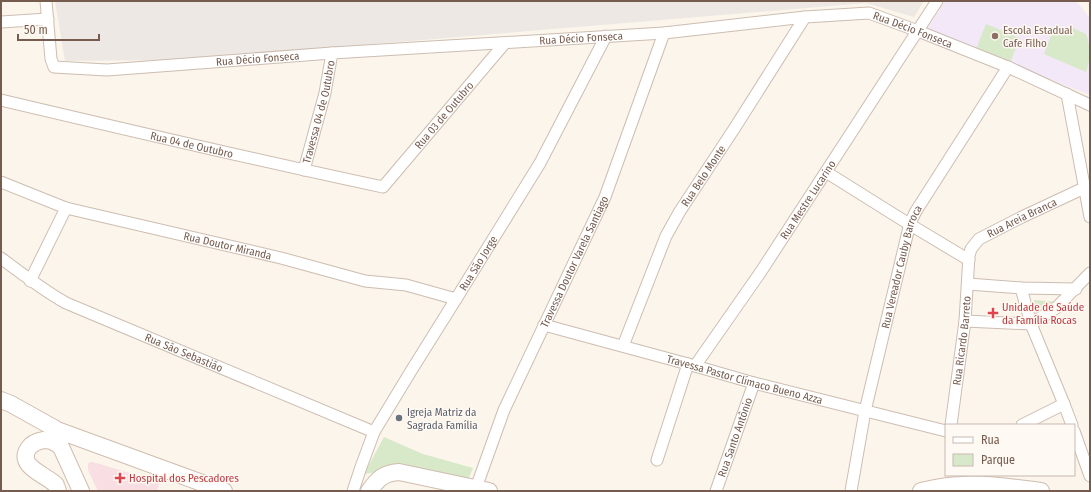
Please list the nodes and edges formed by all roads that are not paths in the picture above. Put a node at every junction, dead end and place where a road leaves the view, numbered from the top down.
1 (46, 1) edge
2 (937, 1) edge
3 (805, 17) junction
4 (48, 19) junction
5 (1, 22) edge
6 (918, 31) junction
7 (664, 32) junction
8 (606, 36) junction
9 (505, 43) junction
10 (332, 53) junction
11 (1008, 67) junction
12 (1067, 94) junction
13 (1, 100) edge
14 (1090, 104) edge
15 (304, 170) junction
16 (826, 172) junction
17 (1, 182) edge
18 (383, 187) joint
19 (1084, 188) junction
20 (66, 208) junction
21 (1090, 217) edge
22 (910, 224) junction
23 (1, 258) edge
24 (969, 258) junction
25 (1090, 273) edge
26 (30, 281) junction
27 (968, 284) junction
28 (1020, 288) junction
29 (1076, 288) junction
30 (456, 299) junction
31 (965, 321) junction
32 (1031, 324) junction
33 (544, 325) junction
34 (623, 346) junction
35 (692, 365) junction
36 (754, 383) junction
37 (1, 400) edge
38 (1064, 404) junction
39 (865, 411) junction
40 (951, 424) edge
41 (1024, 424) edge
42 (1072, 424) edge
43 (57, 430) junction
44 (945, 431) edge
45 (374, 432) junction
46 (1075, 434) edge
47 (61, 447) junction
48 (657, 460) dead end
49 (1090, 476) edge
50 (483, 490) edge
51 (58, 491) edge
52 (81, 491) edge
53 (224, 491) edge
54 (353, 491) edge
55 (369, 491) edge
56 (716, 491) edge
57 (851, 491) edge
58 (921, 491) edge
59 (1041, 491) edge

1 - 4 street
2 - 6 street, Rua Mestre Lucarino
3 - 6 street, Rua Décio Fonseca
3 - 7 street, Rua Décio Fonseca
3 - 34 street, Rua Belo Monte
4 - 5 street
4 - 10 street, Rua Décio Fonseca
6 - 11 street, Rua Décio Fonseca
6 - 16 street, Rua Mestre Lucarino
7 - 8 street, Rua Décio Fonseca
7 - 33 street, Travessa Doutor Varela Santiago
8 - 9 street, Rua Décio Fonseca
8 - 30 street, Rua São Jorge
9 - 10 street, Rua Décio Fonseca
9 - 18 street, Rua 03 de Outubro
10 - 15 street, Travessa 04 de Outubro
11 - 12 street, Rua Décio Fonseca
11 - 22 street, Rua Vereador Cauby Barroca
12 - 14 street, Rua Décio Fonseca
12 - 19 street
13 - 15 street, Rua 04 de Outubro
15 - 18 street, Rua 04 de Outubro
16 - 22 street
16 - 35 street, Rua Mestre Lucarino
17 - 20 street, Rua Doutor Miranda
19 - 21 street
19 - 24 street, Rua Areia Branca
20 - 26 street
20 - 30 street, Rua Doutor Miranda
22 - 24 street
22 - 39 street, Rua Vereador Cauby Barroca
23 - 26 street, Rua São Sebastião
24 - 27 street, Rua Ricardo Barreto
25 - 29 street
26 - 45 street, Rua São Sebastião
27 - 28 street
27 - 31 street, Rua Ricardo Barreto
28 - 29 street
28 - 32 street
29 - 32 street
30 - 45 street, Rua São Jorge
31 - 32 street
31 - 40 street, Rua Ricardo Barreto
32 - 38 street
33 - 34 street, Travessa Pastor Clímaco Bueno Azza
33 - 50 street, Travessa Doutor Varela Santiago
34 - 35 street, Travessa Pastor Clímaco Bueno Azza
35 - 36 street, Travessa Pastor Clímaco Bueno Azza
35 - 48 street, Rua Mestre Lucarino
36 - 39 street, Travessa Pastor Clímaco Bueno Azza
36 - 56 street, Rua Santo Antônio
37 - 43 street
38 - 41 street
38 - 42 street
39 - 44 street, Travessa Pastor Clímaco Bueno Azza
39 - 57 street, Rua Vereador Cauby Barroca
43 - 47 street
43 - 53 street
45 - 54 street, Rua São Jorge
46 - 49 street
47 - 51 street
47 - 52 street
50 - 55 street
58 - 59 street

